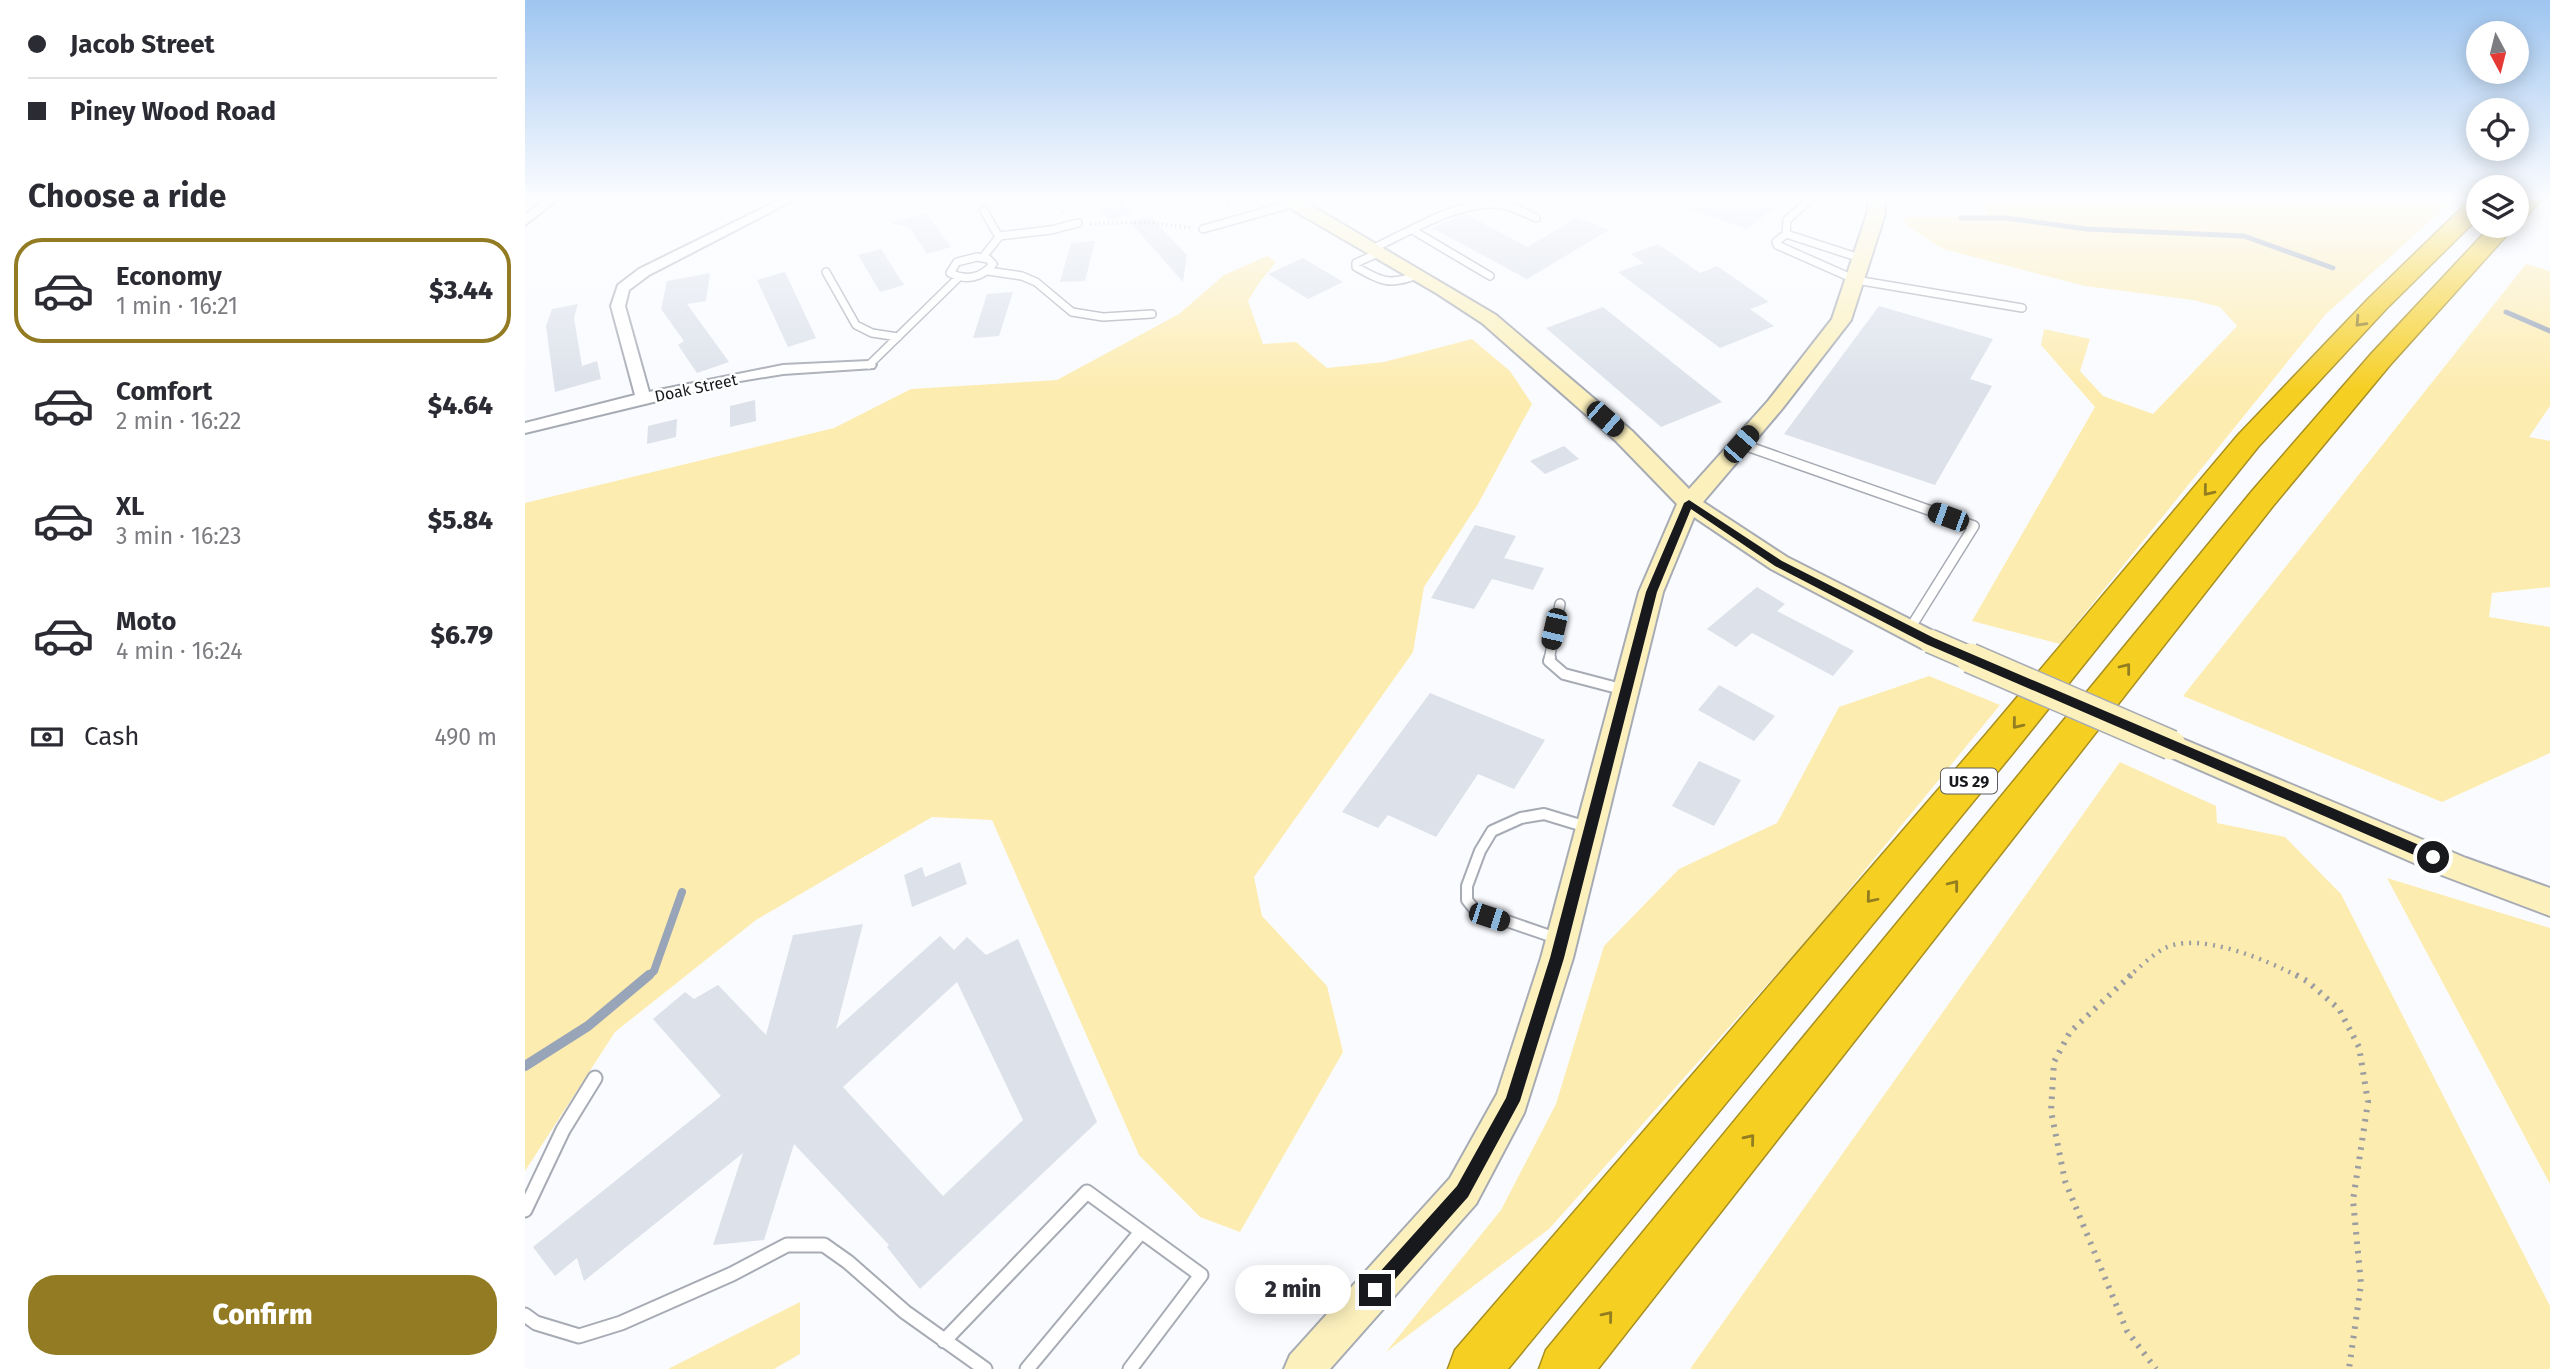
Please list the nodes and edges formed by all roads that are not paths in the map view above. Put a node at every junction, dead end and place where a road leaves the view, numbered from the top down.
1 (662, 263) edge
2 (958, 263) edge
3 (991, 263) edge
4 (1396, 263) edge
5 (1468, 263) edge
6 (1817, 263) edge
7 (1862, 263) edge
8 (2419, 263) edge
9 (2468, 263) edge
10 (988, 271) junction
11 (826, 272) dead end
12 (1490, 276) dead end
13 (958, 278) junction
14 (1856, 280) junction
15 (2022, 307) dead end
16 (1152, 314) dead end
17 (898, 337) junction
18 (869, 365) joint
19 (644, 399) junction
20 (525, 428) edge
21 (1741, 444) junction
22 (1689, 503) junction
23 (1560, 604) dead end
24 (1920, 636) junction
25 (1626, 690) junction
26 (1590, 829) junction
27 (2550, 902) edge
28 (1562, 939) junction
29 (595, 1078) dead end
30 (525, 1210) edge
31 (1141, 1232) junction
32 (525, 1315) edge
33 (944, 1340) junction
34 (985, 1369) edge
35 (1027, 1369) edge
36 (1130, 1369) edge
37 (1304, 1369) edge
38 (1475, 1369) edge
39 (1565, 1369) edge

1 - 19 street
2 - 13 lane
3 - 10 lane
4 - 22 street
5 - 12 lane
6 - 14 lane
7 - 14 street
8 -> 38 highway, US 29
39 -> 9 highway, US 29
10 - 13 lane
10 - 16 lane
11 - 17 lane
13 - 17 lane
14 - 15 lane
14 - 21 street
17 - 18 lane
18 - 19 street, Doak Street
19 - 20 street, Doak Street
21 - 22 street
21 - 24 lane
22 - 24 street
22 - 25 street
23 - 25 lane
24 - 27 street, bridge
25 - 26 street
26 - 28 street
26 - 28 lane
28 - 37 street
29 - 30 lane
31 - 33 lane
31 - 35 lane
31 - 36 lane
32 - 33 lane
33 - 34 lane

